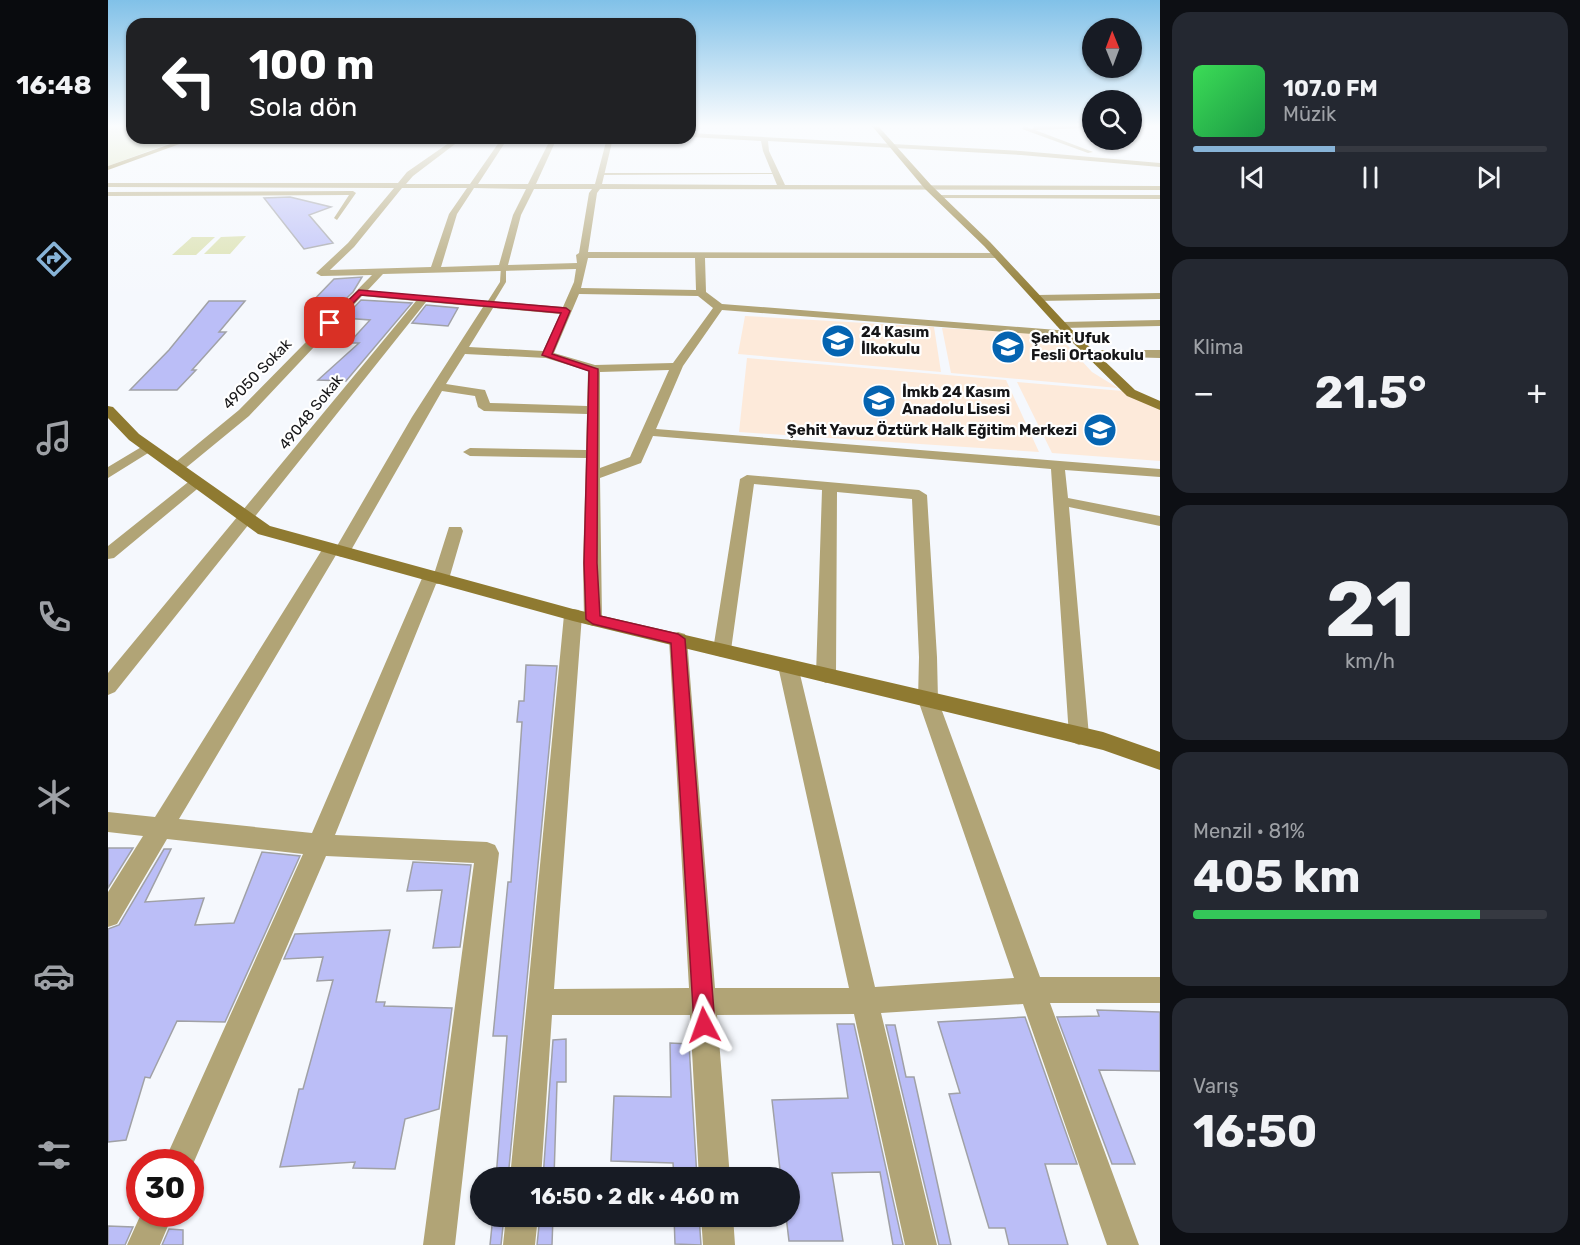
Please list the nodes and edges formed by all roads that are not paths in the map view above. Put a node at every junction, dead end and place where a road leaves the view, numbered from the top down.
1 (240, 184) edge
2 (396, 184) edge
3 (461, 184) edge
4 (781, 184) edge
5 (925, 184) edge
6 (108, 185) edge
7 (212, 185) junction
8 (472, 185) junction
9 (530, 185) junction
10 (598, 186) junction
11 (782, 187) junction
12 (928, 187) junction
13 (1160, 188) edge
14 (108, 194) edge
15 (199, 194) junction
16 (938, 197) junction
17 (1160, 197) edge
18 (337, 218) dead end
19 (997, 255) junction
20 (700, 256) junction
21 (580, 260) junction
22 (503, 267) junction
23 (435, 269) junction
24 (381, 272) junction
25 (575, 291) junction
26 (359, 293) junction
27 (701, 293) junction
28 (1160, 296) edge
29 (1037, 298) junction
30 (423, 299) junction
31 (490, 304) junction
32 (719, 307) junction
33 (566, 311) junction
34 (1160, 323) edge
35 (1062, 325) junction
36 (1070, 334) junction
37 (462, 350) junction
38 (1092, 354) junction
39 (1160, 354) edge
40 (547, 355) junction
41 (677, 366) junction
42 (594, 369) junction
43 (439, 387) junction
44 (1144, 399) junction
45 (1160, 399) edge
46 (1160, 406) edge
47 (108, 410) edge
48 (593, 410) junction
49 (649, 432) junction
50 (148, 447) junction
51 (470, 452) dead end
52 (592, 454) junction
53 (1058, 466) junction
54 (177, 468) junction
55 (1160, 473) edge
56 (108, 474) edge
57 (592, 476) junction
58 (197, 482) junction
59 (830, 487) junction
60 (1061, 501) junction
61 (247, 518) junction
62 (1160, 521) edge
63 (454, 531) dead end
64 (337, 550) junction
65 (108, 554) edge
66 (436, 577) junction
67 (583, 617) junction
68 (678, 639) junction
69 (722, 650) junction
70 (788, 666) junction
71 (826, 675) junction
72 (111, 678) edge
73 (928, 700) junction
74 (1079, 735) junction
75 (1160, 761) edge
76 (108, 822) edge
77 (160, 828) junction
78 (319, 845) junction
79 (108, 915) edge
80 (1032, 990) junction
81 (1160, 990) edge
82 (865, 1001) junction
83 (540, 1002) junction
84 (703, 1003) junction
85 (185, 1149) edge
86 (526, 1167) edge
87 (714, 1167) edge
88 (151, 1227) edge
89 (521, 1227) edge
90 (718, 1227) edge
91 (143, 1245) edge
92 (439, 1245) edge
93 (519, 1245) edge
94 (719, 1245) edge
95 (921, 1245) edge
96 (1123, 1245) edge

1 - 7 street
2 - 24 street
3 - 8 street
4 - 11 street
5 - 12 street
6 - 7 street
7 - 15 lane
8 - 9 street
8 - 23 street
9 - 10 street
9 - 22 street
10 - 11 street
10 - 21 street
11 - 12 street
12 - 13 street
12 - 16 street
14 - 15 lane
15 - 18 lane
16 - 17 lane
16 - 19 street
19 - 20 street
19 - 29 street
20 - 21 street
20 - 27 street
21 - 22 street
21 - 25 street
22 - 23 street
22 - 31 lane
23 - 24 street
24 - 26 street, 49050 Sokak
25 - 27 street
25 - 33 street
26 - 30 street
26 - 54 street, 49050 Sokak
27 - 32 street
28 - 29 street
29 - 35 street
30 - 31 street
30 - 61 street, 49048 Sokak
31 - 33 street
31 - 37 street
32 - 36 street
32 - 41 street
33 - 40 street
34 - 35 street
35 - 36 street
36 - 38 street
37 - 40 street
37 - 43 street
38 - 39 street
38 - 44 street
40 - 42 street
41 - 42 street
41 - 49 street
42 - 48 street
43 - 48 street
43 - 64 street
44 - 45 street
44 - 46 street
47 - 50 street
48 - 52 street
49 - 53 street
49 - 57 street
50 - 54 street
50 - 56 street
51 - 52 street
52 - 57 street
53 - 55 street
53 - 60 street
54 - 58 street
57 - 67 street
58 - 61 street
58 - 65 street
59 - 69 street
59 - 71 street
59 - 73 street
60 - 62 street
60 - 74 street
61 - 64 street
61 - 72 street, 49048 Sokak
63 - 66 street
64 - 66 street
64 - 77 street
66 - 67 street
66 - 78 street
67 - 68 street
67 - 83 street
68 - 69 street
68 - 84 street
69 - 70 street
70 - 71 street
70 - 82 street
71 - 73 street
73 - 74 street
73 - 80 street
74 - 75 street
76 - 77 street
77 - 78 street
77 - 79 street
78 - 85 street
78 - 92 street
80 - 81 street
80 - 82 street
80 - 96 street
82 - 84 street
82 - 95 street
83 - 84 street
83 - 86 street
84 - 87 street
88 - 91 street
89 - 93 street
90 - 94 street

